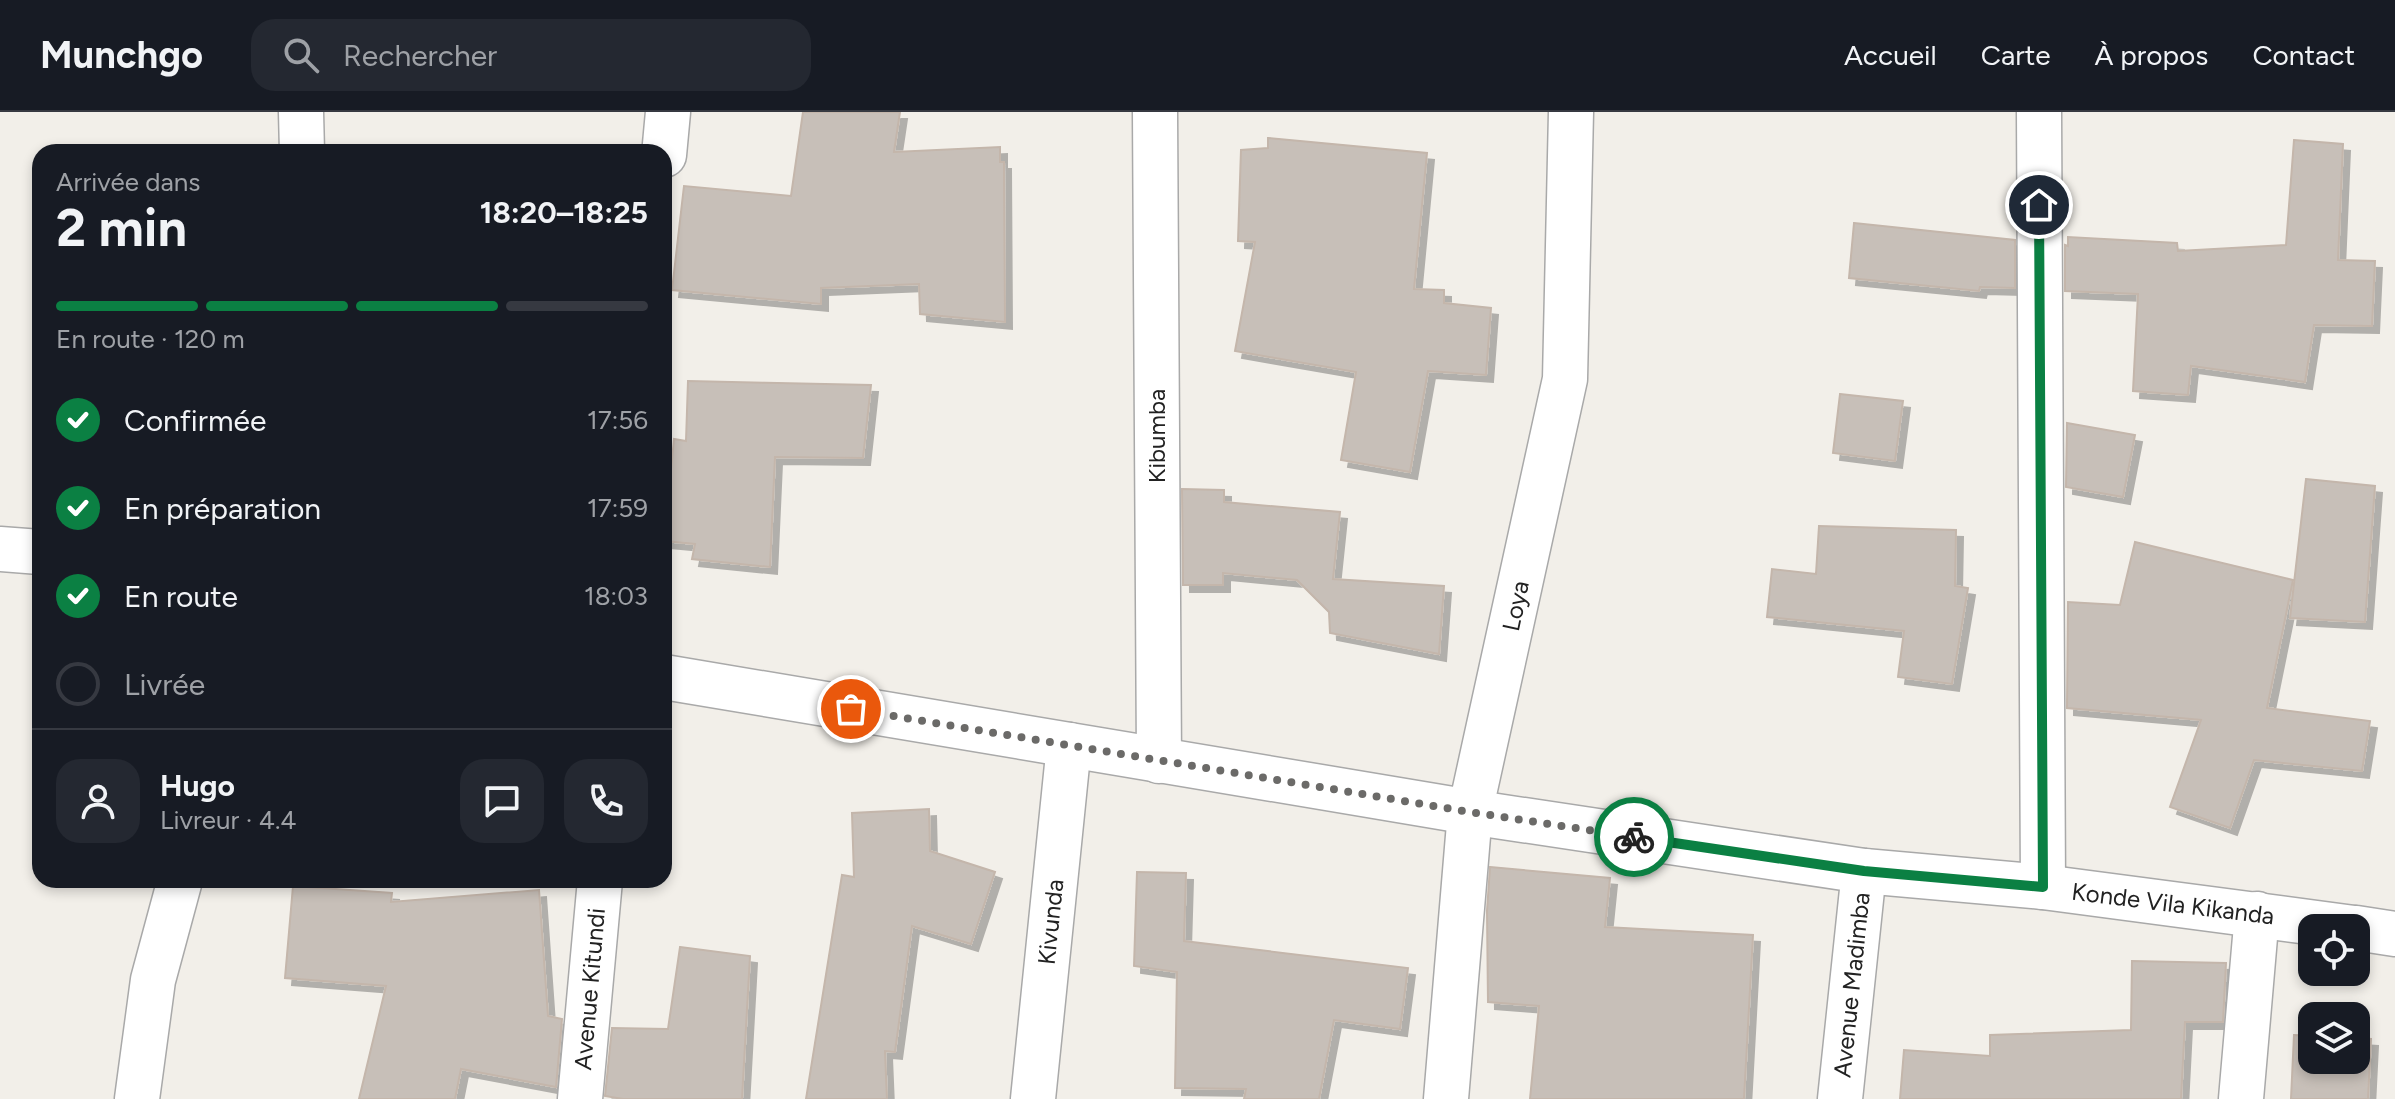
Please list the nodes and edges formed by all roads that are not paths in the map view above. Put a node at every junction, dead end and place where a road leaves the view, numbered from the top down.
1 (301, 112) edge
2 (668, 112) edge
3 (1155, 112) edge
4 (1571, 112) edge
5 (2039, 112) edge
6 (302, 144) edge
7 (665, 144) edge
8 (0, 549) edge
9 (32, 551) edge
10 (672, 678) edge
11 (1069, 745) junction
12 (1159, 761) junction
13 (1470, 812) junction
14 (1864, 871) junction
15 (2043, 887) junction
16 (178, 888) edge
17 (599, 888) edge
18 (2257, 914) junction
19 (2298, 920) edge
20 (2370, 930) edge
21 (2395, 934) edge
22 (137, 1099) edge
23 (580, 1099) edge
24 (1033, 1099) edge
25 (1446, 1099) edge
26 (1840, 1099) edge
27 (2241, 1099) edge

1 - 6 street
2 - 7 street
3 - 12 street, Kibumba
4 - 13 street, Loya
5 - 15 street
8 - 9 street
10 - 11 street, Konde Vila Kikanda
11 - 12 street, Konde Vila Kikanda
11 - 24 street, Kivunda
12 - 13 street, Konde Vila Kikanda
13 - 14 street, Konde Vila Kikanda
13 - 25 street, Loya
14 - 15 street, Konde Vila Kikanda
14 - 26 street, Avenue Madimba
15 - 18 street, Konde Vila Kikanda
16 - 22 street
17 - 23 street, Avenue Kitundi
18 - 19 street, Konde Vila Kikanda
18 - 27 street
20 - 21 street, Konde Vila Kikanda

